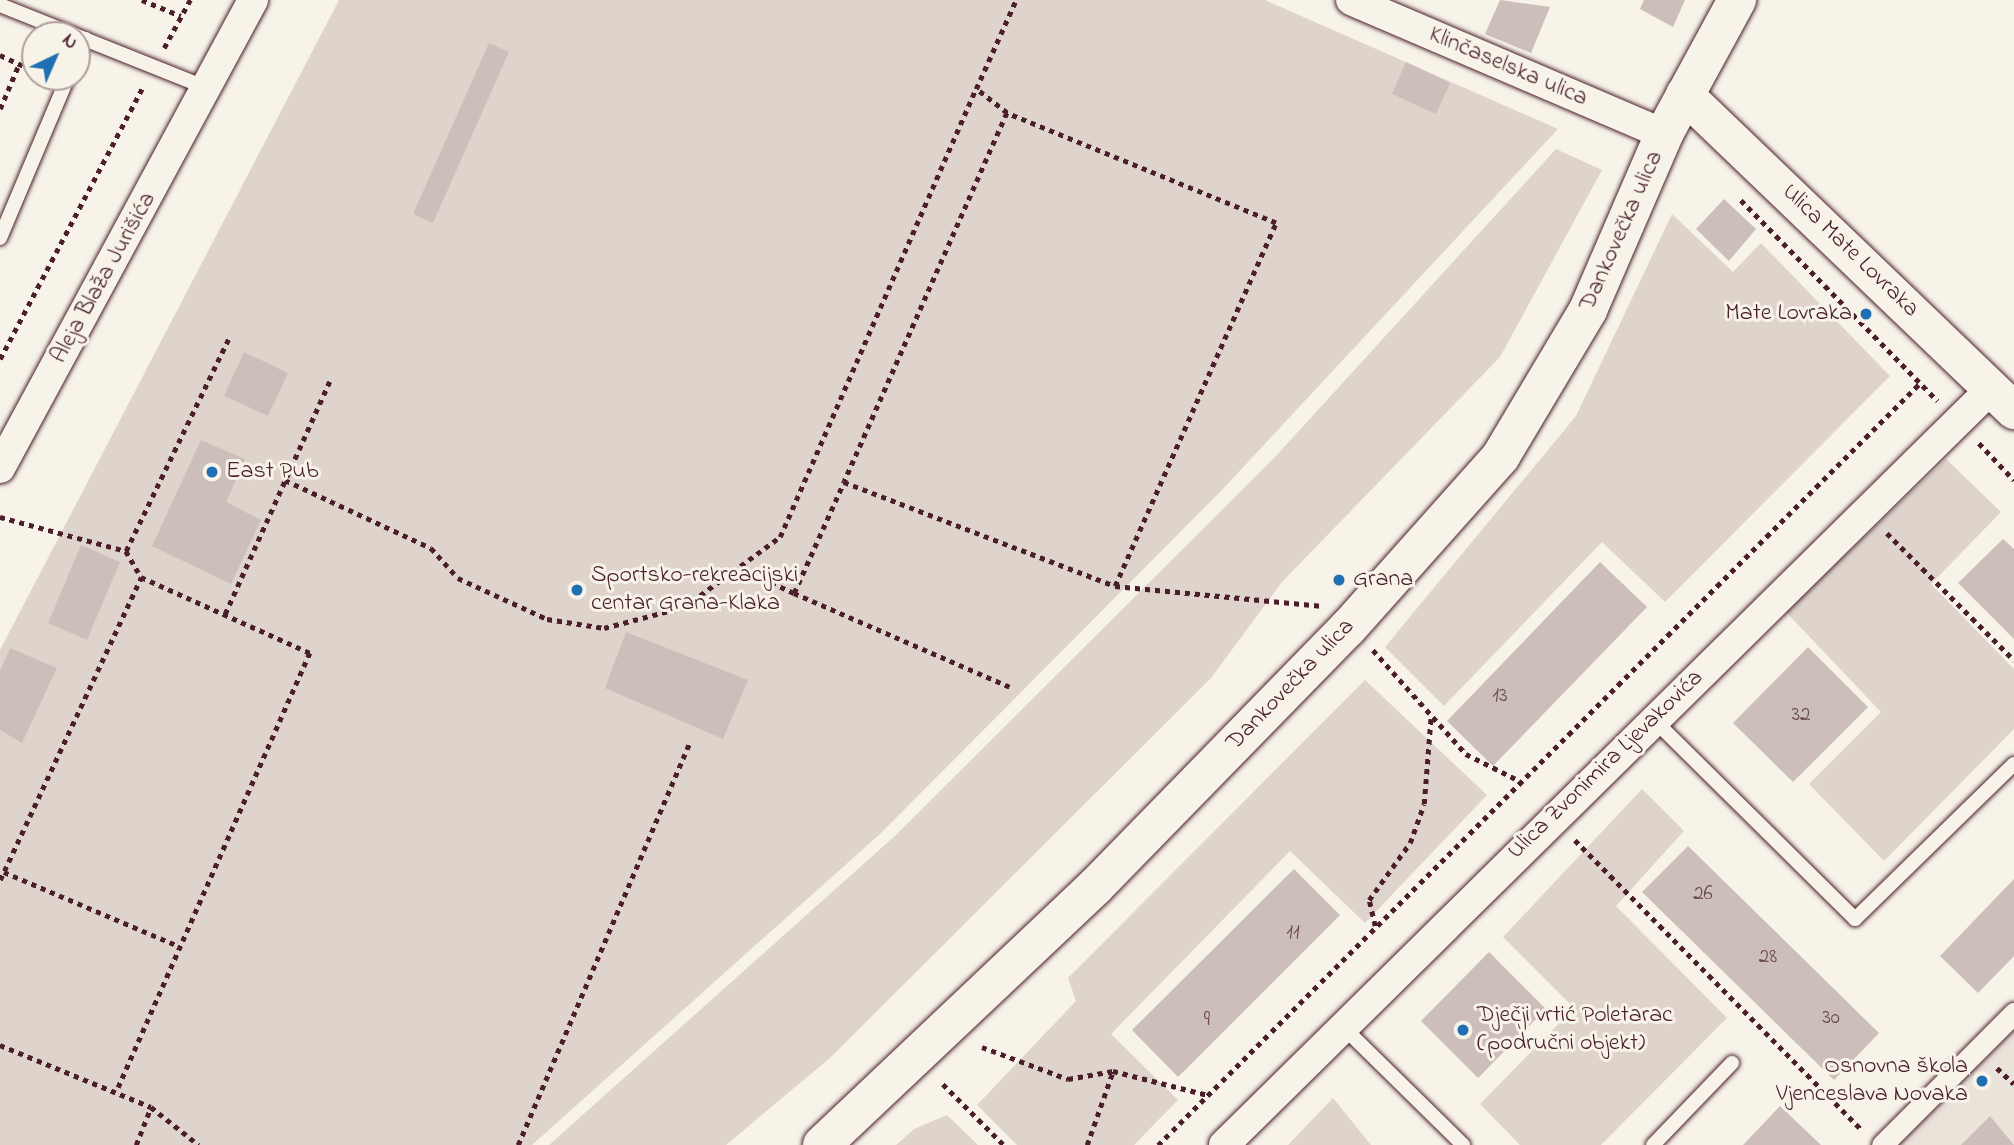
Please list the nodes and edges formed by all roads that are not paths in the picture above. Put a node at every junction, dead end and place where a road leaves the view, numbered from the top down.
1 (253, 0) edge
2 (1351, 0) edge
3 (1737, 0) edge
4 (0, 5) edge
5 (41, 21) edge
6 (91, 41) edge
7 (207, 88) junction
8 (62, 91) edge
9 (1684, 94) junction
10 (1664, 134) junction
11 (0, 238) edge
12 (2003, 399) edge
13 (0, 468) edge
14 (1653, 719) junction
15 (2014, 764) edge
16 (2014, 1013) edge
17 (1341, 1025) junction
18 (1732, 1063) dead end
19 (1875, 1140) edge
20 (822, 1145) edge
21 (1224, 1145) edge
22 (1463, 1145) edge
23 (1653, 1145) edge

1 - 7 street, Aleja Blaža Jurišića
2 - 10 street, Klinčaselska ulica
3 - 9 main road, Dankovečka ulica
4 - 5 lane
6 - 7 lane
7 - 13 street, Aleja Blaža Jurišića
8 - 11 lane
9 - 10 main road, Dankovečka ulica
9 - 12 street, Ulica Mate Lovraka
10 - 20 main road, Dankovečka ulica
12 - 14 street, Ulica Zvonimira Ljevakovića
14 - 15 lane
14 - 17 street, Ulica Zvonimira Ljevakovića
16 - 19 street
17 - 21 street, Ulica Zvonimira Ljevakovića
17 - 22 lane
18 - 23 lane

